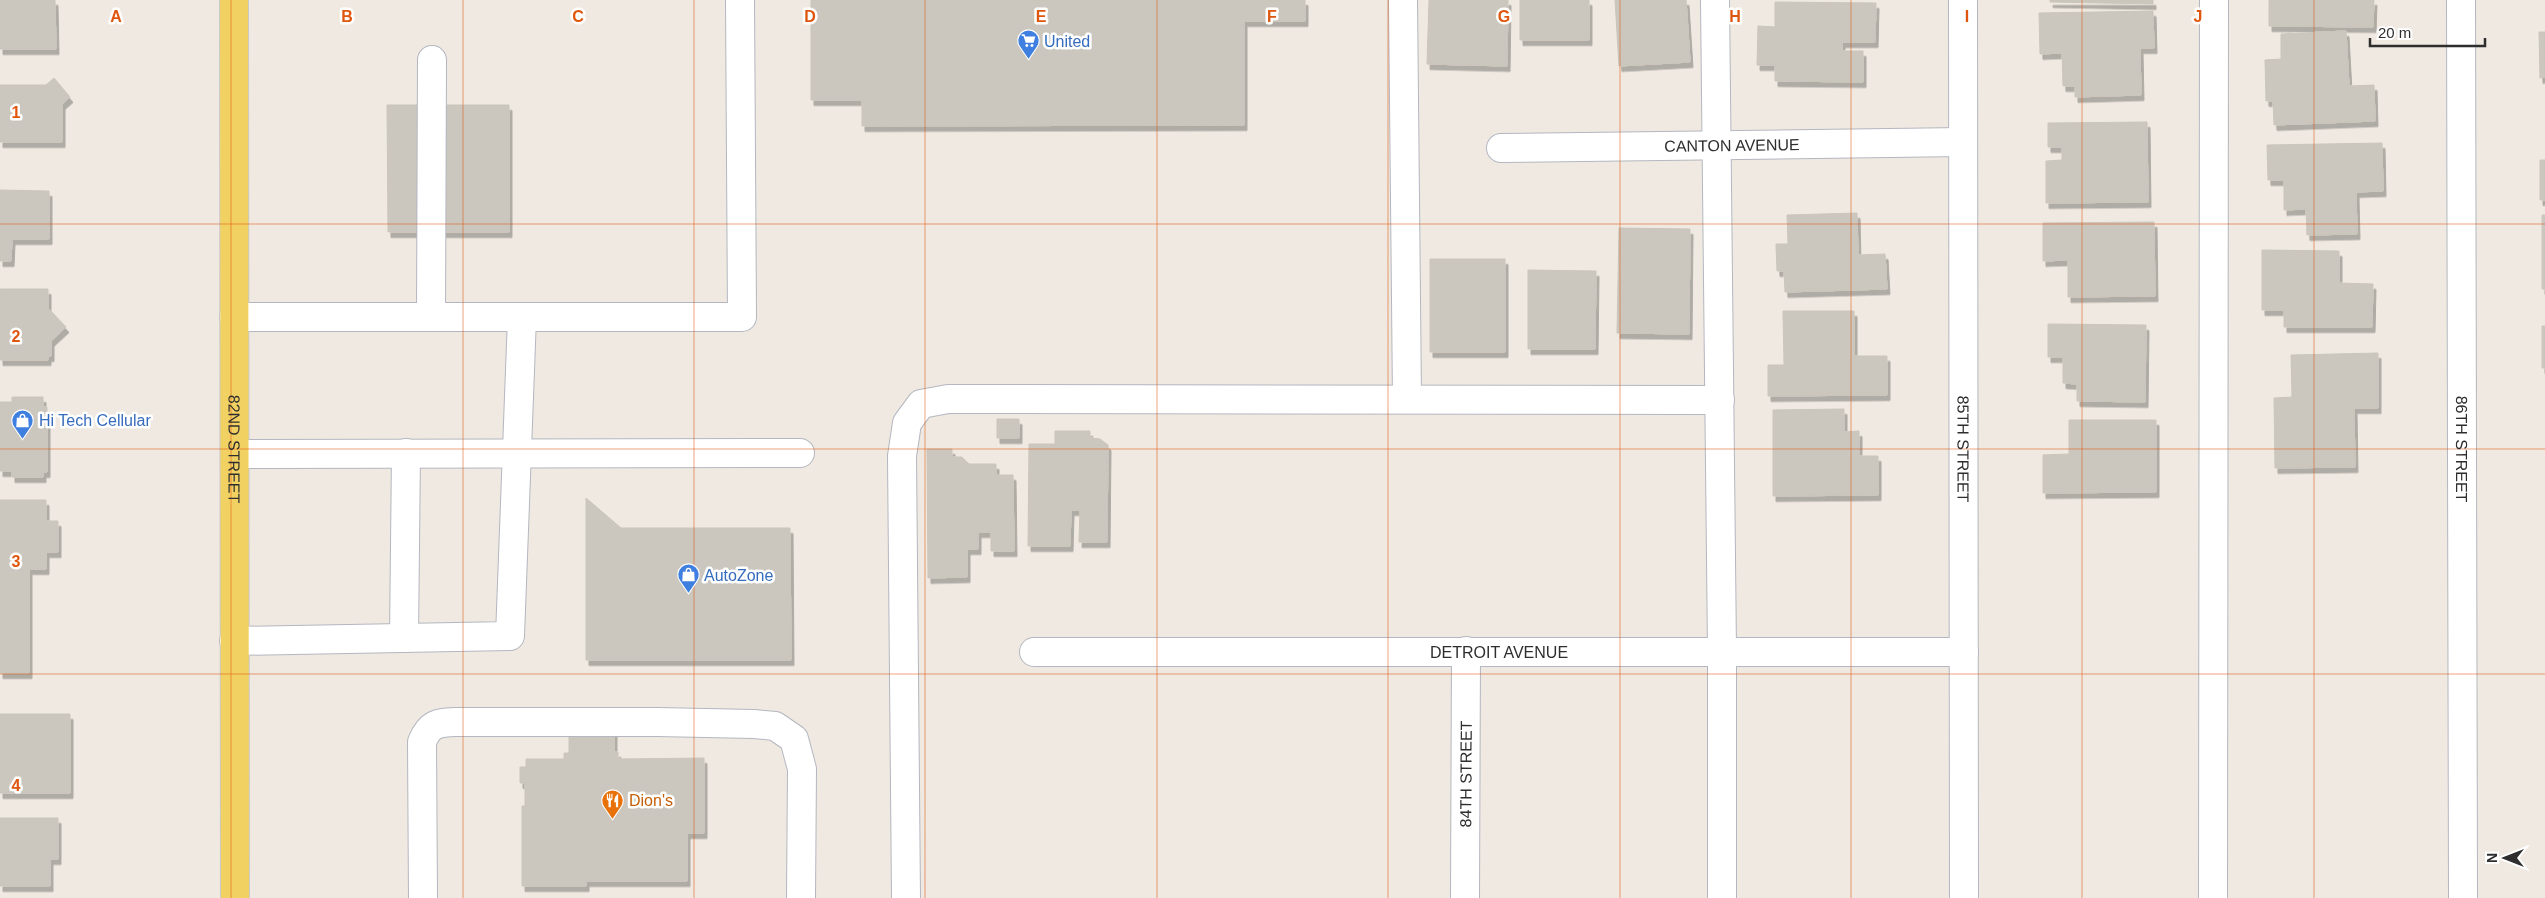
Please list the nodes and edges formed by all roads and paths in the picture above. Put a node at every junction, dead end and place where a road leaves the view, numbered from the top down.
1 (234, 0) edge
2 (740, 0) edge
3 (1403, 0) edge
4 (1715, 0) edge
5 (1963, 0) edge
6 (2214, 0) edge
7 (2461, 0) edge
8 (432, 60) dead end
9 (1963, 142) junction
10 (1717, 146) junction
11 (1501, 148) dead end
12 (234, 316) junction
13 (431, 316) junction
14 (522, 316) junction
15 (1407, 399) junction
16 (1720, 400) junction
17 (406, 453) junction
18 (516, 453) junction
19 (800, 453) dead end
20 (235, 454) junction
21 (404, 638) junction
22 (234, 641) junction
23 (1466, 651) junction
24 (1722, 651) junction
25 (1034, 652) dead end
26 (1964, 652) junction
27 (235, 898) edge
28 (423, 898) edge
29 (801, 898) edge
30 (906, 898) edge
31 (1465, 898) edge
32 (1722, 898) edge
33 (1964, 898) edge
34 (2213, 898) edge
35 (2463, 898) edge

1 - 12 main road, 82ND STREET
2 - 14 street
3 - 15 street
4 - 10 street
5 - 9 street, 85TH STREET
6 - 34 street
7 - 35 street, 86TH STREET
8 - 13 street
9 - 10 street, CANTON AVENUE
9 - 26 street, 85TH STREET
10 - 11 street, CANTON AVENUE
10 - 16 street
12 - 13 street
12 - 20 main road, 82ND STREET
13 - 14 street
14 - 18 street
15 - 16 street
15 - 30 street
16 - 24 street
17 - 18 street
17 - 20 street
17 - 21 street
18 - 19 street
18 - 21 street
20 - 22 main road, 82ND STREET
21 - 22 street
22 - 27 main road, 82ND STREET
23 - 24 street, DETROIT AVENUE
23 - 25 street, DETROIT AVENUE
23 - 31 street, 84TH STREET
24 - 26 street, DETROIT AVENUE
24 - 32 street
26 - 33 street, 85TH STREET
28 - 29 street

